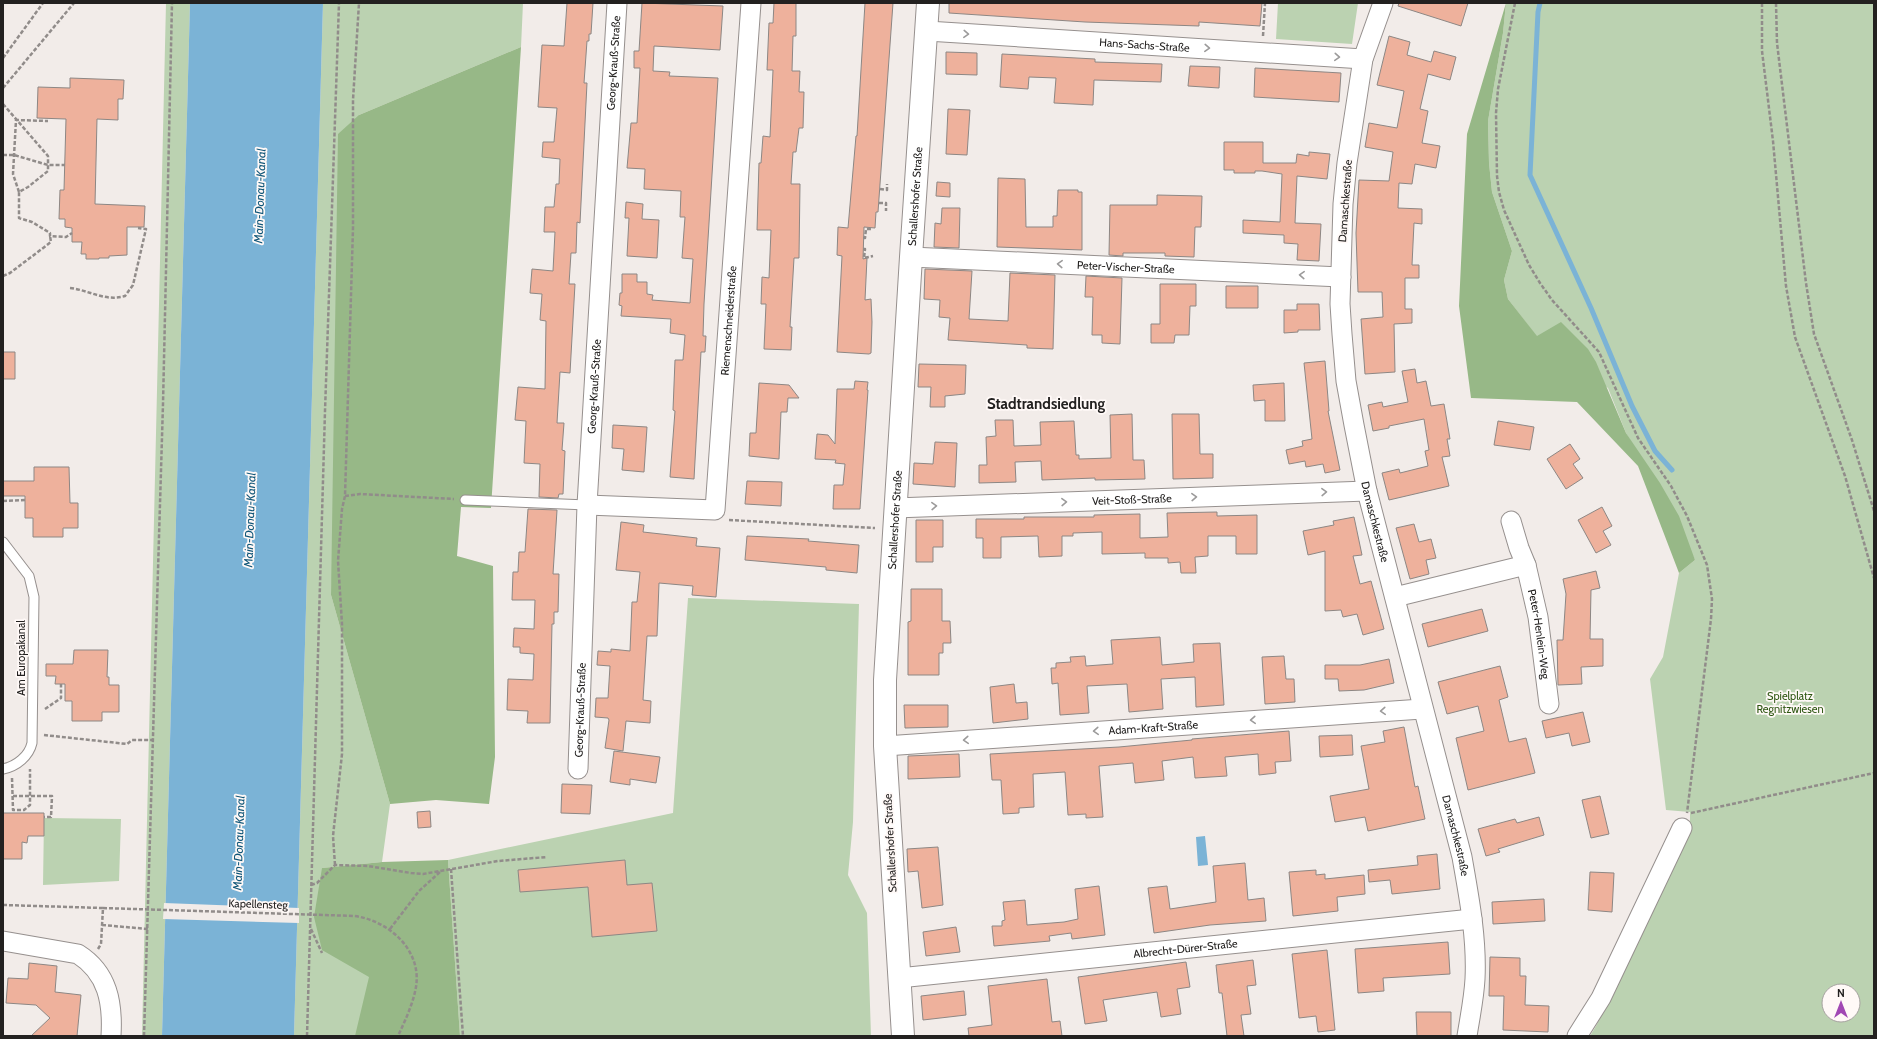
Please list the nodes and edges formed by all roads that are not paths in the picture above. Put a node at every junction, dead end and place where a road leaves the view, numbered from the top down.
1 (617, 3) edge
2 (751, 3) edge
3 (928, 3) edge
4 (1383, 3) edge
5 (927, 31) junction
6 (1363, 59) junction
7 (911, 257) junction
8 (1341, 277) junction
9 (1367, 491) junction
10 (465, 500) road end
11 (587, 505) junction
12 (895, 508) junction
13 (1511, 521) dead end
14 (3, 542) edge
15 (1526, 565) junction
16 (1395, 597) junction
17 (1550, 704) dead end
18 (1422, 709) junction
19 (885, 746) junction
20 (3, 769) edge
21 (578, 769) dead end
22 (1682, 828) dead end
23 (1472, 919) junction
24 (3, 941) edge
25 (898, 978) junction
26 (111, 1036) edge
27 (903, 1036) edge
28 (1468, 1036) edge
29 (1577, 1036) edge

1 - 11 street, Georg-Krauß-Straße
2 - 11 street, Riemenschneiderstraße
3 - 5 street, Schallershofer Straße
4 - 6 street, Damaschkestraße
5 -> 6 street, Hans-Sachs-Straße
5 - 7 street, Schallershofer Straße
6 - 8 street, Damaschkestraße
8 -> 7 street, Peter-Vischer-Straße
7 - 12 street, Schallershofer Straße
8 - 9 street, Damaschkestraße
12 -> 9 street, Veit-Stoß-Straße
9 - 16 street, Damaschkestraße
10 - 11 lane
11 - 21 street, Georg-Krauß-Straße
12 - 19 street, Schallershofer Straße
13 - 15 street, Peter-Henlein-Weg
14 - 20 lane, Am Europakanal
15 - 16 street
15 - 17 street, Peter-Henlein-Weg
16 - 18 street, Damaschkestraße
18 -> 19 street, Adam-Kraft-Straße
18 - 23 street, Damaschkestraße
19 - 25 street, Schallershofer Straße
22 - 29 street
23 - 25 street, Albrecht-Dürer-Straße
23 - 28 street, Damaschkestraße
24 - 26 street
25 - 27 street, Schallershofer Straße

